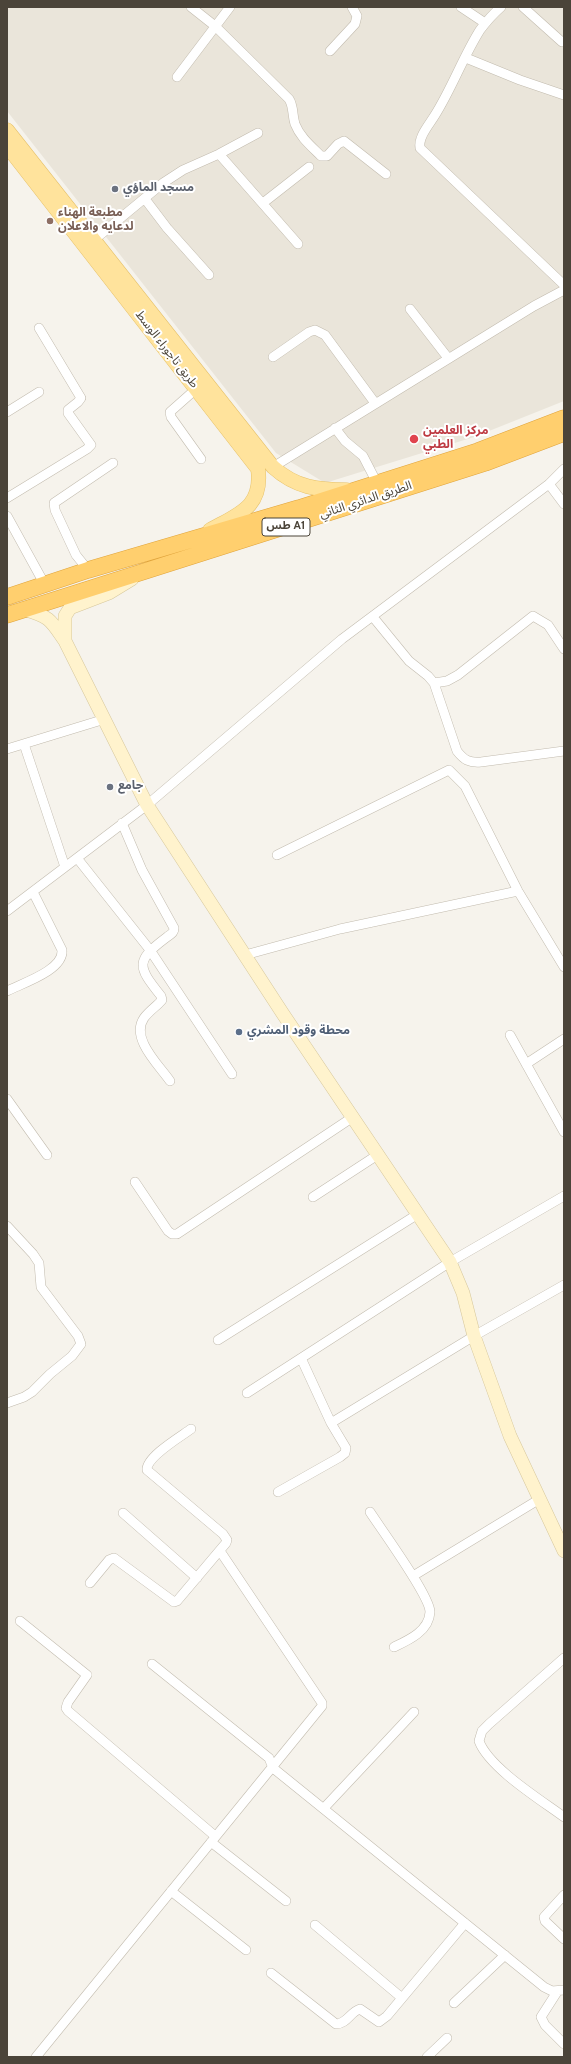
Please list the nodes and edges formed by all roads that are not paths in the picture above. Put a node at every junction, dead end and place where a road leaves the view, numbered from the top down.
1 (191, 7) edge
2 (230, 7) edge
3 (352, 7) edge
4 (461, 7) edge
5 (501, 7) edge
6 (523, 7) edge
7 (485, 23) junction
8 (214, 26) junction
9 (562, 42) dead end
10 (330, 51) dead end
11 (466, 58) junction
12 (177, 77) dead end
13 (564, 95) edge
14 (7, 130) edge
15 (258, 133) dead end
16 (8, 150) edge
17 (219, 154) junction
18 (308, 167) dead end
19 (386, 174) dead end
20 (39, 179) junction
21 (145, 199) junction
22 (263, 203) junction
23 (94, 240) junction
24 (298, 244) dead end
25 (209, 275) dead end
26 (564, 285) edge
27 (564, 290) edge
28 (410, 309) dead end
29 (39, 328) dead end
30 (273, 357) dead end
31 (448, 358) junction
32 (196, 389) junction
33 (39, 392) dead end
34 (375, 404) junction
35 (7, 412) edge
36 (564, 418) edge
37 (335, 428) junction
38 (564, 433) edge
39 (201, 459) dead end
40 (113, 463) dead end
41 (273, 467) junction
42 (564, 469) edge
43 (377, 482) junction
44 (549, 484) junction
45 (354, 490) junction
46 (7, 498) edge
47 (564, 504) edge
48 (7, 516) edge
49 (190, 540) junction
50 (88, 570) junction
51 (142, 572) junction
52 (45, 585) junction
53 (7, 597) edge
54 (26, 610) junction
55 (7, 616) edge
56 (373, 616) junction
57 (65, 641) junction
58 (564, 649) edge
59 (434, 683) junction
60 (105, 719) junction
61 (24, 744) junction
62 (7, 749) edge
63 (564, 750) edge
64 (147, 805) junction
65 (122, 823) junction
66 (277, 855) dead end
67 (77, 858) junction
68 (65, 867) junction
69 (518, 891) junction
70 (33, 892) junction
71 (7, 911) edge
72 (150, 950) junction
73 (245, 956) junction
74 (564, 967) edge
75 (7, 991) edge
76 (510, 1035) dead end
77 (564, 1039) edge
78 (526, 1064) junction
79 (232, 1074) dead end
80 (170, 1081) dead end
81 (7, 1099) edge
82 (353, 1117) junction
83 (564, 1132) edge
84 (379, 1154) junction
85 (47, 1155) dead end
86 (135, 1182) dead end
87 (564, 1196) edge
88 (313, 1197) dead end
89 (418, 1214) junction
90 (7, 1226) edge
91 (450, 1262) junction
92 (564, 1285) edge
93 (474, 1336) junction
94 (218, 1340) dead end
95 (301, 1358) junction
96 (247, 1393) dead end
97 (7, 1403) edge
98 (331, 1423) junction
99 (191, 1429) dead end
100 (278, 1492) dead end
101 (538, 1500) junction
102 (370, 1512) dead end
103 (123, 1513) dead end
104 (220, 1550) junction
105 (564, 1551) edge
106 (413, 1576) junction
107 (196, 1578) junction
108 (90, 1583) dead end
109 (20, 1621) dead end
110 (394, 1647) dead end
111 (564, 1658) edge
112 (152, 1664) dead end
113 (414, 1712) dead end
114 (273, 1768) junction
115 (324, 1808) junction
116 (564, 1817) edge
117 (213, 1839) junction
118 (171, 1891) junction
119 (564, 1895) edge
120 (286, 1901) dead end
121 (465, 1923) junction
122 (315, 1925) dead end
123 (564, 1939) edge
124 (246, 1950) dead end
125 (505, 1955) junction
126 (271, 1973) dead end
127 (561, 1991) edge
128 (402, 1998) junction
129 (454, 2003) dead end
130 (447, 2038) dead end
131 (564, 2044) edge
132 (36, 2057) edge
133 (427, 2057) edge

1 - 8 street
2 - 8 street
3 - 10 street
4 - 7 street
5 - 7 street
6 - 9 street
7 - 11 street
8 - 12 street
8 - 19 street
11 - 13 street
11 - 26 street
14 - 20 main road, طريق تاجوراء الوسط
15 - 17 street
16 - 20 main road, طريق تاجوراء الوسط
17 - 21 street
17 - 22 street
18 - 22 street
20 - 23 main road, طريق تاجوراء الوسط
20 - 32 main road, طريق تاجوراء الوسط
21 - 23 street
21 - 25 street
22 - 24 street
23 - 41 main road, طريق تاجوراء الوسط
27 - 31 street
28 - 31 street
29 - 46 street
30 - 34 street
31 - 34 street
32 - 39 street
32 - 49 main road, طريق تاجوراء الوسط
33 - 35 street
34 - 37 street
36 - 43 highway, الطريق الدائري الثاني / طس A1
37 - 41 street
37 - 43 street
38 - 51 highway, الطريق الدائري الثاني / طس A1
40 - 50 street
41 - 45 main road, طريق تاجوراء الوسط
42 - 44 street
43 - 45 highway, الطريق الدائري الثاني / طس A1
44 - 47 street
44 - 56 street
45 - 49 highway, الطريق الدائري الثاني / طس A1
48 - 52 street
49 - 50 highway, الطريق الدائري الثاني / طس A1
50 - 52 highway, الطريق الدائري الثاني / طس A1
51 - 54 highway, الطريق الدائري الثاني / طس A1
51 - 57 main road
52 - 53 highway, الطريق الدائري الثاني / طس A1
54 - 55 highway, الطريق الدائري الثاني / طس A1
54 - 57 main road
56 - 59 street
56 - 64 street
57 - 60 main road
58 - 59 street
59 - 63 street
60 - 61 street
60 - 64 main road
61 - 62 street
61 - 68 street
64 - 65 street
64 - 73 main road
65 - 67 street
65 - 72 street
66 - 69 street
67 - 68 street
67 - 72 street
68 - 70 street
69 - 73 street
69 - 74 street
70 - 71 street
70 - 75 street
72 - 79 street
72 - 80 street
73 - 82 main road
76 - 78 street
77 - 78 street
78 - 83 street
81 - 85 street
82 - 84 main road
82 - 86 street
84 - 88 street
84 - 89 main road
87 - 91 street
89 - 91 main road
89 - 94 street
90 - 97 street
91 - 93 main road
91 - 95 street
92 - 93 street
93 - 98 street
93 - 101 main road
95 - 96 street
95 - 98 street
98 - 100 street
99 - 104 street
101 - 105 main road
101 - 106 street
102 - 106 street
103 - 107 street
104 - 107 street
104 - 114 street
106 - 110 street
107 - 108 street
109 - 117 street
111 - 116 street
112 - 114 street
113 - 115 street
114 - 115 street
114 - 117 street
115 - 121 street
117 - 118 street
117 - 120 street
118 - 124 street
118 - 132 street
119 - 123 street
121 - 125 street
121 - 128 street
122 - 128 street
125 - 127 street
125 - 129 street
126 - 128 street
127 - 131 street
130 - 133 street

